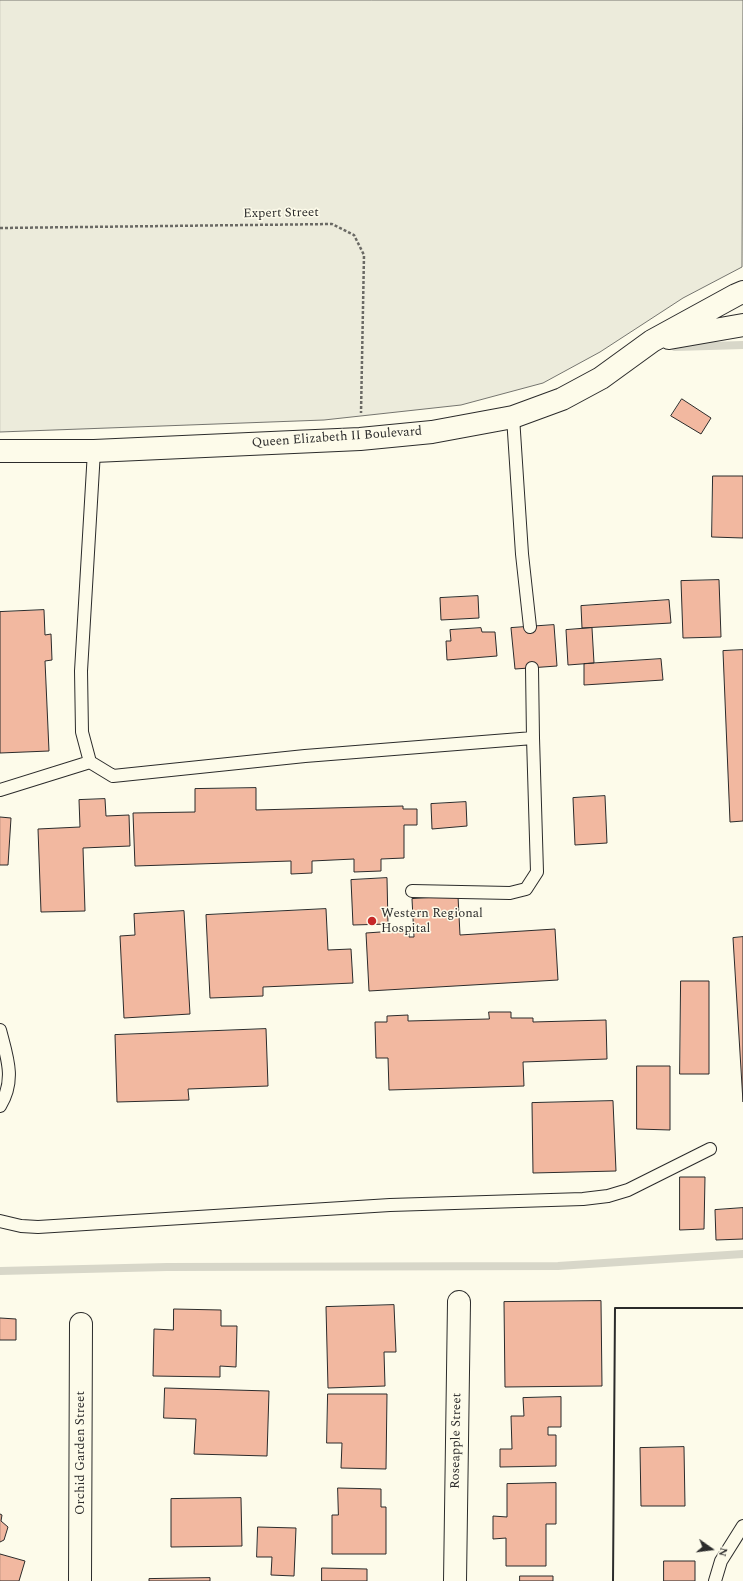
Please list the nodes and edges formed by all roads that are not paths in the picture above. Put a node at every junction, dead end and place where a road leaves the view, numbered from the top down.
1 (743, 292) edge
2 (743, 326) edge
3 (652, 341) junction
4 (513, 417) junction
5 (0, 451) edge
6 (94, 451) junction
7 (530, 627) dead end
8 (532, 668) dead end
9 (533, 738) junction
10 (90, 762) junction
11 (0, 790) edge
12 (412, 891) dead end
13 (0, 1030) edge
14 (0, 1106) edge
15 (710, 1149) dead end
16 (0, 1221) edge
17 (459, 1302) dead end
18 (82, 1324) dead end
19 (743, 1526) edge
20 (80, 1581) edge
21 (455, 1581) edge
22 (715, 1581) edge

1 - 3 street, Queen Elizabeth II Boulevard
2 - 3 street, Queen Elizabeth II Boulevard
3 - 4 street, Queen Elizabeth II Boulevard
4 - 6 street, Queen Elizabeth II Boulevard
4 - 7 lane
5 - 6 street, Queen Elizabeth II Boulevard
6 - 10 lane
8 - 9 lane
9 - 10 lane
9 - 12 lane
10 - 11 lane
13 - 14 lane
15 - 16 lane
17 - 21 street, Roseapple Street
18 - 20 street, Orchid Garden Street
19 - 22 lane

